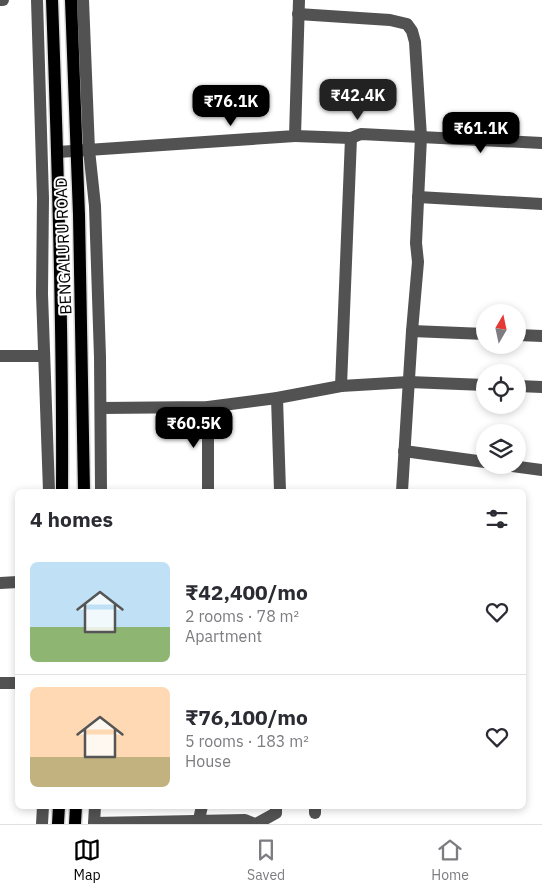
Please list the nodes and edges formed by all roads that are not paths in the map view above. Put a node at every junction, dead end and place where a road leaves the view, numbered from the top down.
1 (37, 0) edge
2 (52, 0) edge
3 (71, 0) edge
4 (83, 0) edge
5 (299, 0) edge
6 (298, 14) junction
7 (295, 136) junction
8 (421, 136) junction
9 (351, 138) junction
10 (542, 143) edge
11 (76, 150) junction
12 (89, 150) junction
13 (58, 152) junction
14 (418, 197) junction
15 (542, 204) edge
16 (412, 331) junction
17 (476, 334) edge
18 (526, 335) edge
19 (542, 336) edge
20 (0, 356) edge
21 (44, 356) junction
22 (409, 382) junction
23 (476, 384) edge
24 (341, 386) junction
25 (526, 386) edge
26 (542, 387) edge
27 (277, 398) junction
28 (208, 407) junction
29 (101, 408) junction
30 (404, 451) junction
31 (476, 461) edge
32 (526, 468) edge
33 (542, 470) edge
34 (49, 489) edge
35 (62, 489) edge
36 (84, 489) edge
37 (101, 489) edge
38 (208, 489) edge
39 (280, 489) edge
40 (402, 489) edge
41 (15, 582) edge
42 (0, 583) edge
43 (0, 683) edge
44 (15, 683) edge
45 (43, 809) edge
46 (59, 809) edge
47 (76, 809) edge
48 (95, 809) edge
49 (201, 809) edge
50 (276, 809) edge
51 (94, 823) edge
52 (199, 823) edge
53 (42, 824) edge
54 (58, 824) edge
55 (75, 824) edge
56 (256, 824) edge

1 - 21 street
2 - 13 main road
3 - 11 main road, BENGALURU ROAD
4 - 12 street
5 - 6 street
6 - 7 street
6 - 8 street
7 - 9 street
7 - 12 street
8 - 9 street
8 - 10 street
8 - 14 street
9 - 24 street
11 - 12 street
11 - 13 street
11 - 36 main road, BENGALURU ROAD
12 - 29 street
13 - 35 main road
14 - 15 street
14 - 16 street
16 - 17 street
16 - 22 street
18 - 19 street
20 - 21 street
21 - 34 street
22 - 23 street
22 - 24 street
22 - 30 street
24 - 27 street
25 - 26 street
27 - 28 street
27 - 39 street
28 - 29 street
28 - 38 street
29 - 37 street
30 - 31 street
30 - 40 street
32 - 33 street
41 - 42 street
43 - 44 street
45 - 53 street
46 - 54 main road
47 - 55 main road
48 - 51 street
49 - 52 street
50 - 56 street
51 - 52 street
52 - 56 street

